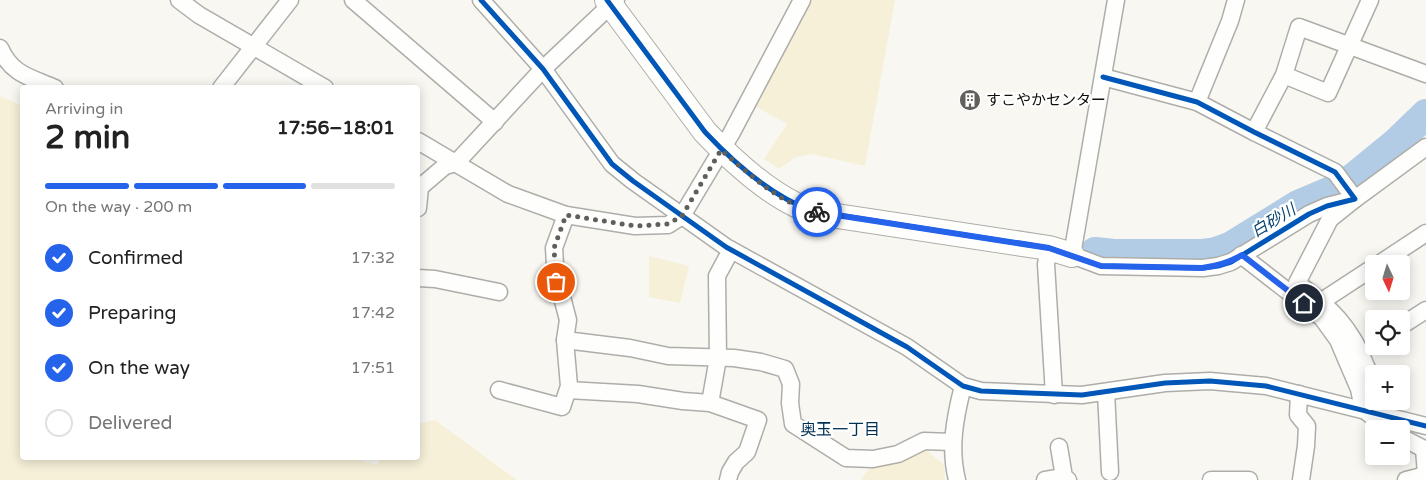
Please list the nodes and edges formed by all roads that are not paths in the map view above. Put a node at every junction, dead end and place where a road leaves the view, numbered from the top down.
1 (179, 0) edge
2 (290, 0) edge
3 (353, 0) edge
4 (481, 0) edge
5 (1116, 0) edge
6 (1236, 0) edge
7 (1370, 0) edge
8 (611, 1) edge
9 (795, 3) edge
10 (1349, 46) junction
11 (253, 47) junction
12 (0, 48) edge
13 (543, 70) junction
14 (1426, 74) edge
15 (1284, 75) junction
16 (1103, 77) junction
17 (48, 85) edge
18 (223, 85) edge
19 (320, 85) edge
20 (1197, 102) junction
21 (495, 122) junction
22 (1254, 132) junction
23 (420, 142) edge
24 (721, 150) junction
25 (1423, 156) edge
26 (456, 163) junction
27 (420, 187) edge
28 (1347, 188) junction
29 (566, 215) junction
30 (682, 216) junction
31 (1426, 233) edge
32 (1049, 248) junction
33 (731, 250) junction
34 (1072, 255) junction
35 (1242, 255) junction
36 (1393, 255) edge
37 (1365, 273) edge
38 (420, 278) edge
39 (499, 292) dead end
40 (1322, 301) junction
41 (1426, 310) edge
42 (1410, 320) edge
43 (565, 340) junction
44 (1365, 346) edge
45 (1368, 355) edge
46 (718, 358) junction
47 (962, 386) junction
48 (499, 390) dead end
49 (568, 390) junction
50 (1106, 392) junction
51 (1299, 394) junction
52 (1054, 395) junction
53 (710, 403) junction
54 (1363, 410) junction
55 (1376, 420) edge
56 (1426, 426) edge
57 (952, 442) junction
58 (1410, 442) edge
59 (1060, 447) dead end
60 (1110, 472) dead end
61 (1426, 475) edge
62 (1066, 478) edge
63 (961, 479) edge
64 (728, 480) edge
65 (1045, 480) edge
66 (1211, 480) edge
67 (1249, 480) edge
68 (1301, 480) edge
69 (1406, 480) edge

1 - 11 street
2 - 11 street
3 - 21 street
4 - 13 street
5 - 16 street
6 - 20 street
7 - 10 street
8 - 13 street
8 - 24 street
9 - 24 street
10 - 14 street
10 - 15 street
10 - 15 street
11 - 18 street
11 - 19 street
12 - 17 street
13 - 21 street
13 - 30 street
15 - 22 street
16 - 20 street
16 - 34 street
20 - 22 street
21 - 26 street
22 - 28 street
23 - 26 street
24 - 30 street
24 - 32 street
25 - 28 street
26 - 27 street
26 - 29 street
28 - 35 street
28 - 40 street
29 - 30 street
29 - 43 street
30 - 33 street
31 - 36 street
32 - 34 street
32 - 52 street
33 - 46 street
33 - 47 street
34 - 35 street
35 - 54 street
37 - 40 street
38 - 39 street
40 - 44 street
41 - 42 street
43 - 46 street
43 - 49 street
45 - 54 street
46 - 53 street
46 - 57 street
47 - 52 street
47 - 57 street
48 - 49 street
49 - 53 street
50 - 51 street
50 - 52 street
50 - 60 street
51 - 54 street
51 - 68 street
53 - 64 street
54 - 55 street
54 - 56 street
57 - 63 street
58 - 61 street
59 - 62 street
61 - 69 street
62 - 65 street
66 - 67 street

